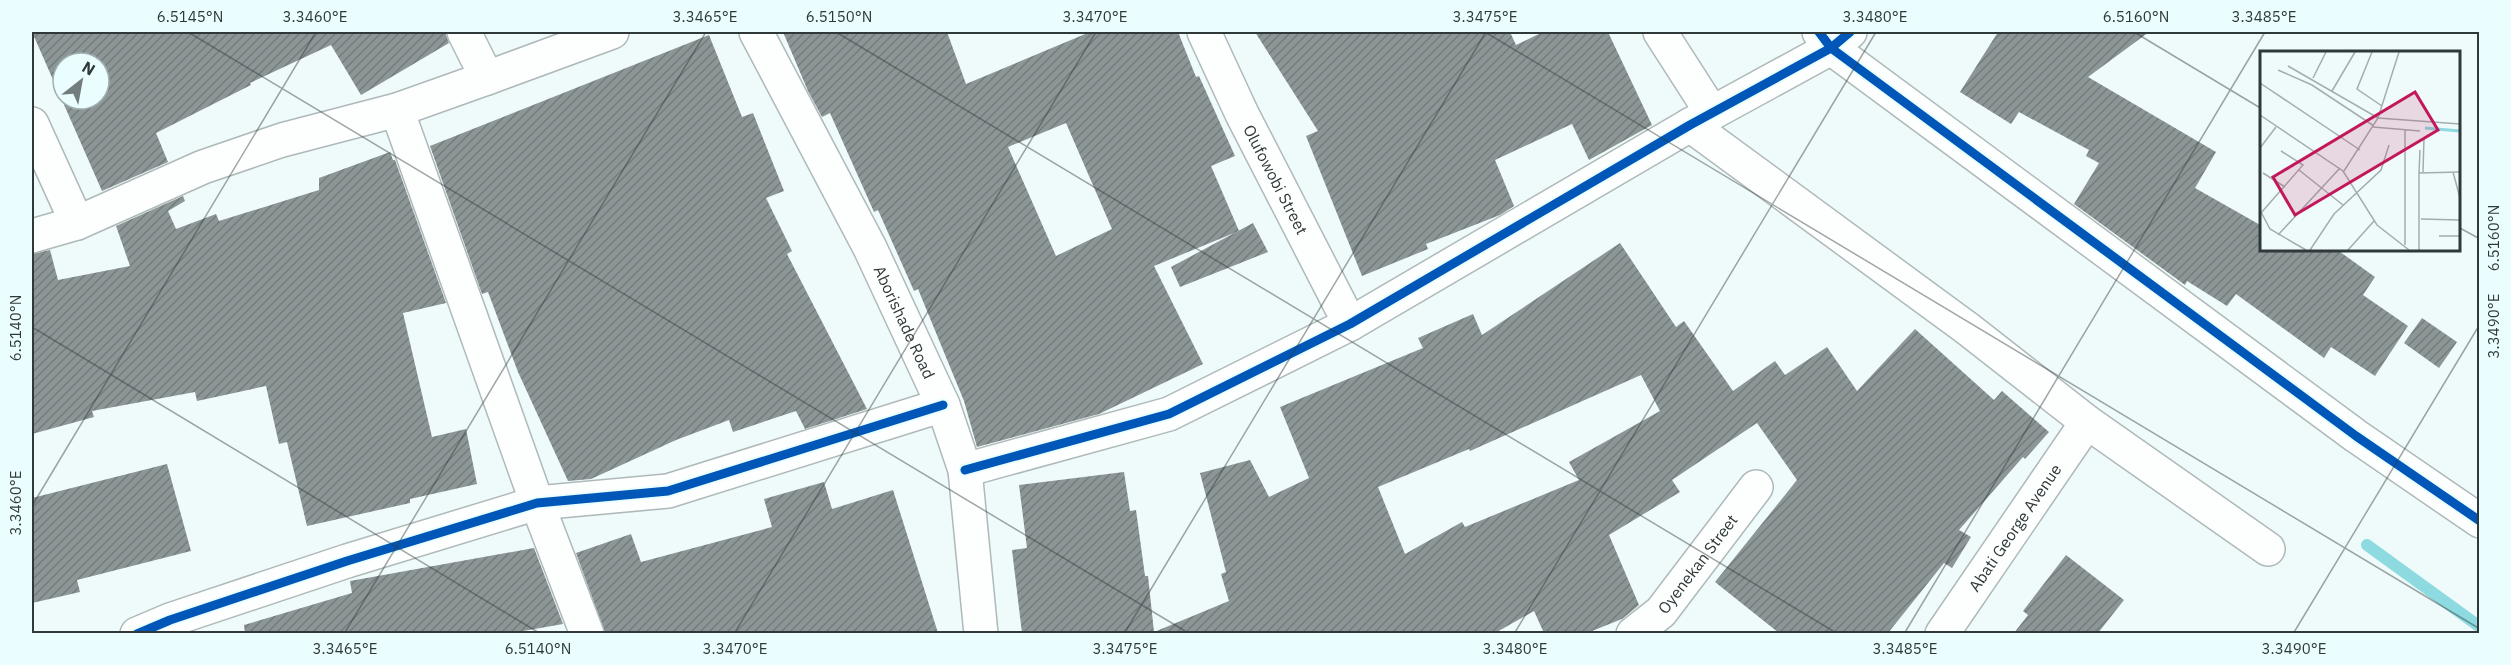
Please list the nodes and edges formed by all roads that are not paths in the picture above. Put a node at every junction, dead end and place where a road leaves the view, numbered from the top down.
1 (464, 32) edge
2 (612, 32) edge
3 (756, 32) edge
4 (1204, 32) edge
5 (1660, 32) edge
6 (1834, 37) edge
7 (488, 78) junction
8 (397, 110) junction
9 (1701, 119) junction
10 (32, 124) edge
11 (77, 223) junction
12 (32, 236) edge
13 (1350, 324) junction
14 (943, 405) junction
15 (2087, 422) junction
16 (965, 470) junction
17 (1756, 487) dead end
18 (537, 503) junction
19 (2480, 521) edge
20 (2268, 549) dead end
21 (137, 633) edge
22 (587, 633) edge
23 (981, 633) edge
24 (1633, 633) edge
25 (1942, 633) edge

1 - 7 street
2 - 7 street
3 - 14 street, Aborishade Road
4 - 13 street, Olufowobi Street
5 - 9 street
6 - 9 street
6 - 19 street
7 - 8 street
8 - 11 street
8 - 18 street
9 - 13 street
9 - 15 street
10 - 11 street
11 - 12 street
13 - 16 street
14 - 16 street, Aborishade Road
14 - 18 street
15 - 20 street
15 - 25 street, Abati George Avenue
16 - 23 street, Aborishade Road
17 - 24 street, Oyenekan Street
18 - 21 street
18 - 22 street

